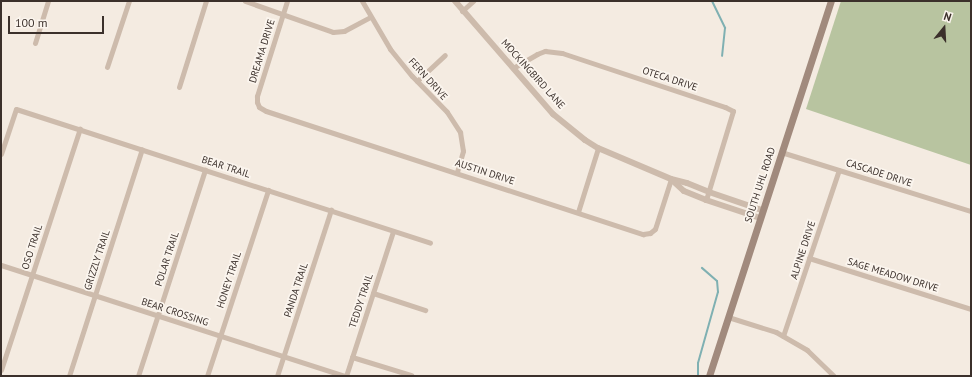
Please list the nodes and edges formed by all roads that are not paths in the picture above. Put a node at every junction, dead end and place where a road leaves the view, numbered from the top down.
1 (48, 1) edge
2 (129, 1) edge
3 (206, 1) edge
4 (245, 1) edge
5 (287, 1) edge
6 (362, 1) edge
7 (455, 1) edge
8 (473, 1) edge
9 (831, 1) edge
10 (462, 11) junction
11 (283, 13) junction
12 (370, 17) junction
13 (35, 43) dead end
14 (445, 55) dead end
15 (107, 67) dead end
16 (513, 68) junction
17 (417, 81) junction
18 (179, 87) dead end
19 (259, 107) joint
20 (80, 129) junction
21 (598, 148) junction
22 (142, 149) junction
23 (781, 152) junction
24 (1, 154) edge
25 (206, 170) junction
26 (839, 170) junction
27 (457, 172) junction
28 (671, 179) junction
29 (268, 190) junction
30 (709, 192) junction
31 (706, 200) junction
32 (331, 210) junction
33 (762, 210) junction
34 (971, 211) edge
35 (578, 212) junction
36 (760, 218) junction
37 (393, 231) junction
38 (430, 243) dead end
39 (810, 258) junction
40 (1, 265) edge
41 (32, 275) junction
42 (373, 293) junction
43 (95, 295) junction
44 (971, 309) edge
45 (425, 310) dead end
46 (157, 316) junction
47 (728, 317) junction
48 (220, 336) junction
49 (783, 336) junction
50 (283, 357) junction
51 (352, 357) junction
52 (1, 370) edge
53 (410, 375) dead end
54 (69, 376) edge
55 (138, 376) edge
56 (207, 376) edge
57 (277, 376) edge
58 (345, 376) edge
59 (709, 376) edge
60 (834, 376) edge

1 - 13 street
2 - 15 street
3 - 18 street
4 - 11 street
5 - 11 street, DREAMA DRIVE
6 - 12 street, FERN DRIVE
7 - 10 street, MOCKINGBIRD LANE
8 - 10 street
9 - 23 main road, SOUTH UHL ROAD
10 - 16 street, MOCKINGBIRD LANE
11 - 12 street
11 - 19 street, DREAMA DRIVE
12 - 17 street, FERN DRIVE
14 - 17 street
16 - 21 street, MOCKINGBIRD LANE
16 - 30 street, OTECA DRIVE
17 - 27 street, FERN DRIVE
19 - 27 street, AUSTIN DRIVE
20 - 22 street, BEAR TRAIL
20 - 24 street, BEAR TRAIL
20 - 41 street, OSO TRAIL
21 - 28 street, MOCKINGBIRD LANE
21 - 35 street
22 - 25 street, BEAR TRAIL
22 - 43 street, GRIZZLY TRAIL
23 - 26 street, CASCADE DRIVE
23 - 33 main road, SOUTH UHL ROAD
25 - 29 street, BEAR TRAIL
25 - 46 street, POLAR TRAIL
26 - 34 street, CASCADE DRIVE
26 - 39 street, ALPINE DRIVE
27 - 35 street, AUSTIN DRIVE
28 - 30 street, MOCKINGBIRD LANE
28 - 31 street, MOCKINGBIRD LANE
28 - 35 street, AUSTIN DRIVE
29 - 32 street, BEAR TRAIL
29 - 48 street, HONEY TRAIL
30 - 31 street, OTECA DRIVE
30 - 33 street, MOCKINGBIRD LANE
31 - 36 street, MOCKINGBIRD LANE
32 - 37 street, BEAR TRAIL
32 - 50 street, PANDA TRAIL
33 - 36 main road, SOUTH UHL ROAD
36 - 47 main road, SOUTH UHL ROAD
37 - 38 street, BEAR TRAIL
37 - 42 street, TEDDY TRAIL
39 - 44 street, SAGE MEADOW DRIVE
39 - 49 street, ALPINE DRIVE
40 - 41 street, BEAR CROSSING
41 - 43 street, BEAR CROSSING
41 - 52 street, OSO TRAIL
42 - 45 street
42 - 51 street, TEDDY TRAIL
43 - 46 street, BEAR CROSSING
43 - 54 street, GRIZZLY TRAIL
46 - 48 street, BEAR CROSSING
46 - 55 street, POLAR TRAIL
47 - 49 street
47 - 59 main road, SOUTH UHL ROAD
48 - 50 street, BEAR CROSSING
48 - 56 street, HONEY TRAIL
49 - 60 street
50 - 57 street, PANDA TRAIL
50 - 58 street, BEAR CROSSING
51 - 53 street
51 - 58 street, TEDDY TRAIL

